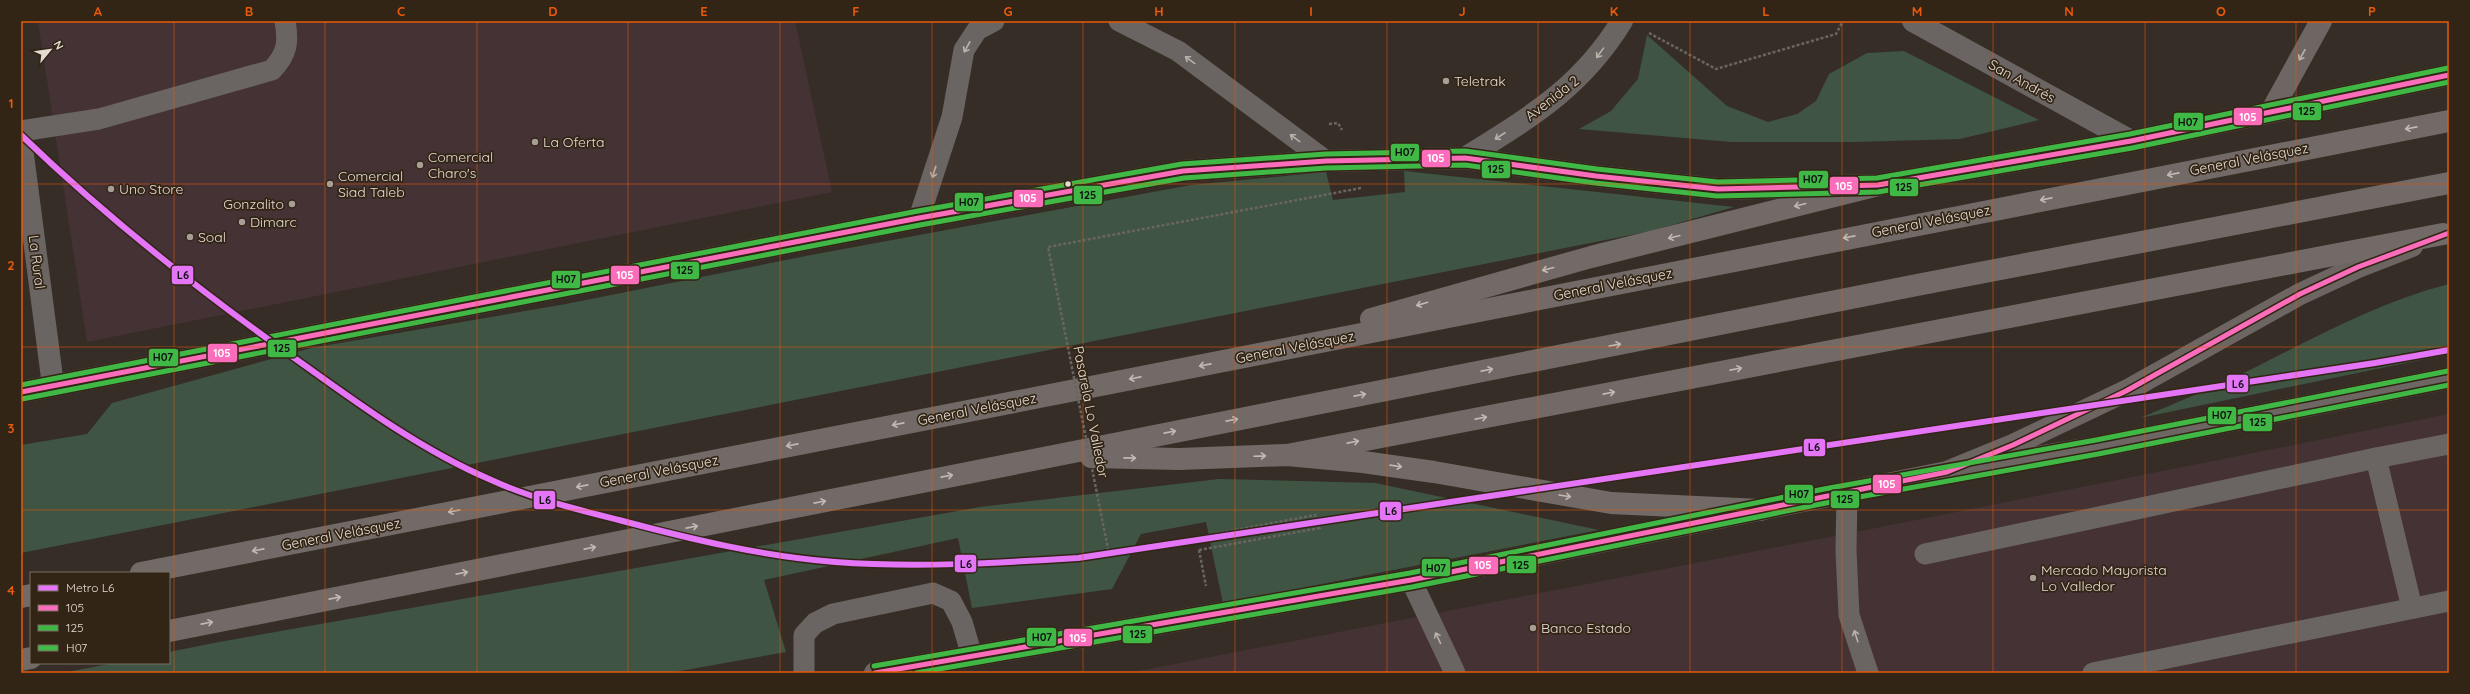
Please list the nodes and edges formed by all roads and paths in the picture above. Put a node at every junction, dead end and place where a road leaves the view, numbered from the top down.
1 (285, 21) edge
2 (994, 21) edge
3 (1119, 21) edge
4 (1622, 21) edge
5 (1843, 21) edge
6 (1914, 21) edge
7 (2321, 21) edge
8 (1650, 33) dead end
9 (2449, 75) edge
10 (2271, 112) junction
11 (2449, 120) edge
12 (2131, 141) junction
13 (21, 142) edge
14 (1465, 158) junction
15 (1326, 161) junction
16 (2449, 183) edge
17 (1878, 186) junction
18 (1361, 188) dead end
19 (919, 218) junction
20 (2446, 233) edge
21 (1236, 358) junction
22 (2449, 378) edge
23 (53, 385) junction
24 (21, 392) edge
25 (2449, 444) edge
26 (1287, 455) junction
27 (1049, 456) junction
28 (2376, 458) junction
29 (1947, 472) junction
30 (1847, 493) junction
31 (1761, 510) junction
32 (1199, 550) dead end
33 (1925, 554) dead end
34 (146, 572) edge
35 (1411, 580) junction
36 (2449, 601) edge
37 (2412, 608) junction
38 (170, 631) edge
39 (972, 656) junction
40 (804, 673) edge
41 (879, 673) edge
42 (1455, 673) edge
43 (1868, 673) edge
44 (2093, 673) edge

1 - 13 lane
2 -> 19 lane
15 -> 3 lane
4 -> 14 street, Avenida 2
5 - 8 path
6 - 12 street, San Andrés
7 -> 10 main road
9 - 10 main road
10 - 12 main road
11 -> 21 highway, General Velásquez
12 - 17 main road
13 - 23 street, La Rural
14 - 15 main road
14 - 17 main road
15 - 19 main road
27 -> 16 highway
17 -> 21 highway
18 - 32 path, Pasarela Lo Valledor, bridge
19 - 23 main road
26 -> 20 highway
20 - 29 main road
21 -> 34 highway, General Velásquez
22 - 29 main road
23 - 24 main road
25 - 28 lane
27 -> 26 highway
26 -> 31 highway
38 -> 27 highway
28 - 33 lane
28 - 37 lane
29 - 30 main road
30 - 31 main road
43 -> 30 lane
31 - 35 main road
35 - 39 main road
42 -> 35 lane
36 - 37 lane
37 - 44 lane
39 - 40 lane
39 - 41 main road

